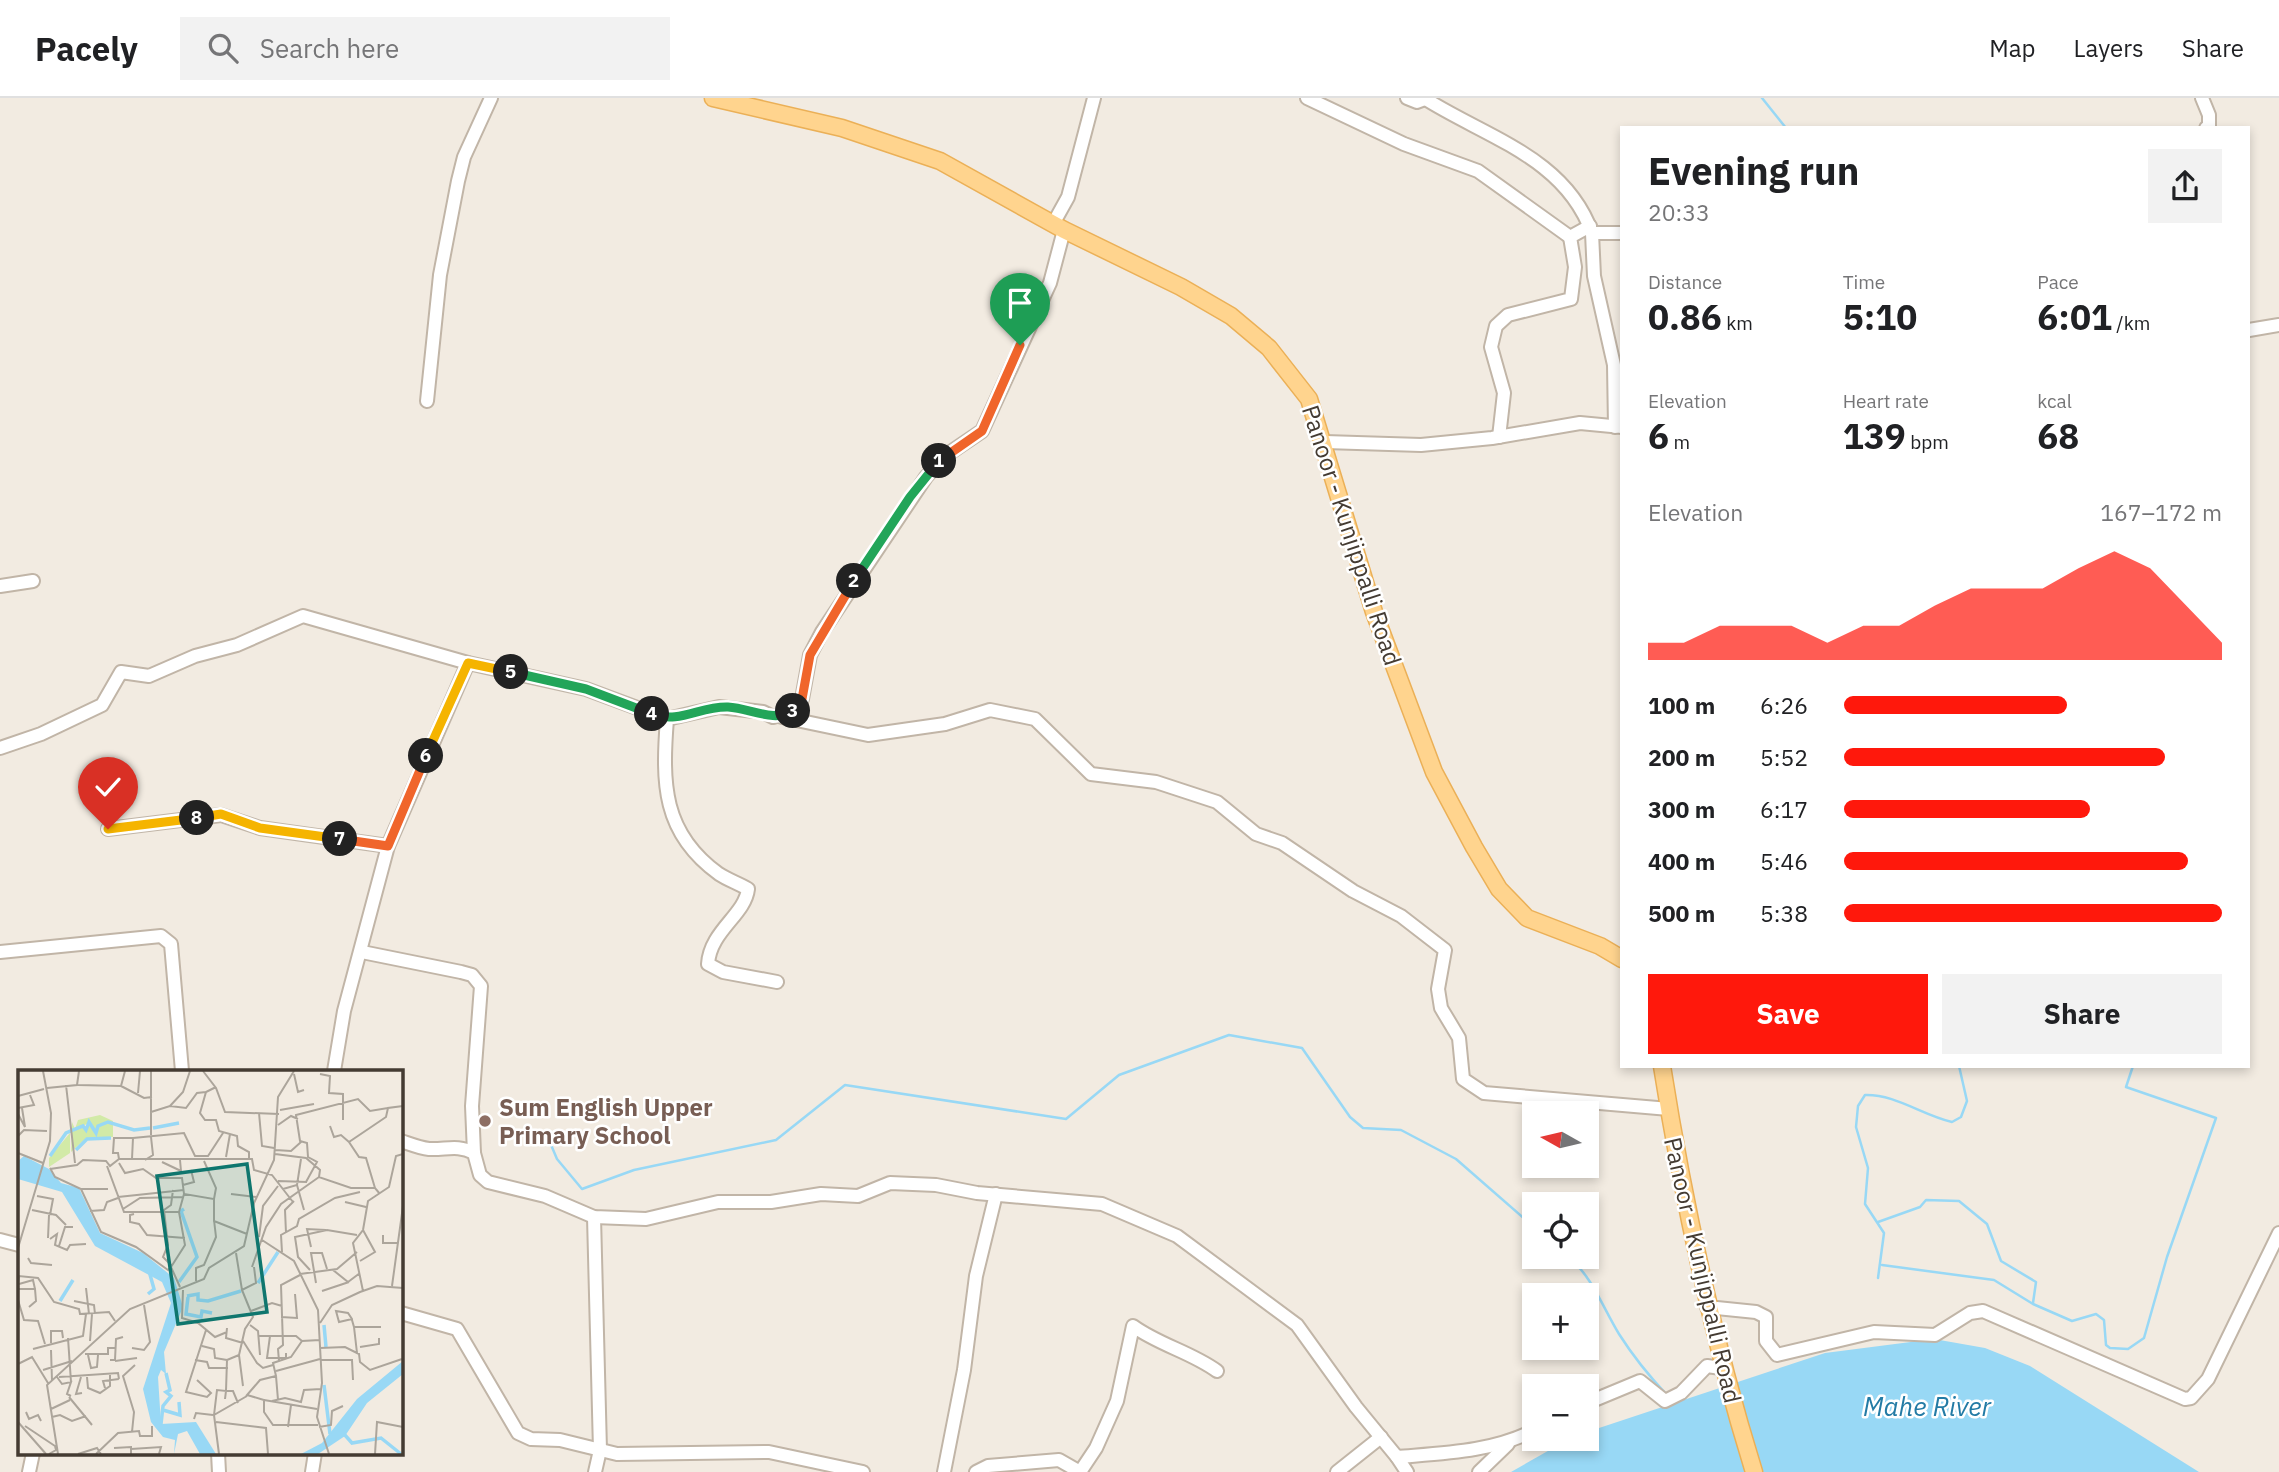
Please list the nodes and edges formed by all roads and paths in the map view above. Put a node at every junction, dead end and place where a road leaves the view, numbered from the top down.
1 (491, 98) edge
2 (713, 98) edge
3 (1094, 98) edge
4 (1307, 98) edge
5 (1406, 98) edge
6 (1424, 98) edge
7 (2202, 98) edge
8 (2209, 126) edge
9 (1059, 227) junction
10 (1591, 229) junction
11 (1620, 233) edge
12 (1570, 237) junction
13 (2279, 325) edge
14 (2250, 330) edge
15 (427, 401) dead end
16 (1618, 427) edge
17 (1499, 437) junction
18 (1325, 442) junction
19 (33, 581) dead end
20 (0, 586) edge
21 (468, 663) junction
22 (782, 717) junction
23 (667, 719) junction
24 (0, 748) edge
25 (108, 829) dead end
26 (388, 846) junction
27 (0, 951) edge
28 (362, 952) junction
29 (1620, 958) edge
30 (777, 982) dead end
31 (1662, 1068) edge
32 (182, 1070) edge
33 (334, 1070) edge
34 (1669, 1110) junction
35 (402, 1141) edge
36 (474, 1153) junction
37 (996, 1194) junction
38 (594, 1216) junction
39 (2279, 1233) edge
40 (0, 1240) edge
41 (18, 1245) edge
42 (1707, 1307) junction
43 (402, 1313) edge
44 (1721, 1368) junction
45 (1217, 1371) dead end
46 (1599, 1398) edge
47 (1381, 1437) junction
48 (1522, 1437) edge
49 (1508, 1444) junction
50 (600, 1450) junction
51 (33, 1454) edge
52 (218, 1454) edge
53 (315, 1454) edge
54 (1397, 1457) junction
55 (29, 1472) edge
56 (219, 1472) edge
57 (312, 1472) edge
58 (595, 1472) edge
59 (863, 1472) edge
60 (944, 1472) edge
61 (976, 1472) edge
62 (1080, 1472) edge
63 (1337, 1472) edge
64 (1407, 1472) edge
65 (1479, 1472) edge
66 (1754, 1472) edge

1 - 15 street
2 - 9 main road, Panoor - Kunjippalli Road
3 - 9 street
4 - 12 street
5 - 6 street
6 - 10 street
7 - 8 street
9 - 18 main road, Panoor - Kunjippalli Road
9 - 22 street
10 - 11 street
10 - 12 street
10 - 16 street
12 - 17 street
13 - 14 street
16 - 17 street
17 - 18 street
18 - 29 main road, Panoor - Kunjippalli Road
19 - 20 street
21 - 23 street
21 - 24 street
21 - 26 street
22 - 23 street
22 - 34 street
23 - 30 street
25 - 26 street
26 - 28 street
27 - 32 street
28 - 33 street
28 - 36 street
31 - 34 main road, Panoor - Kunjippalli Road
34 - 42 main road, Panoor - Kunjippalli Road
35 - 36 street
36 - 38 street
37 - 38 street
37 - 47 street
37 - 60 street
38 - 50 street
39 - 42 street
40 - 41 street
42 - 44 main road, Panoor - Kunjippalli Road
43 - 50 street
44 - 46 street
44 - 66 main road, Panoor - Kunjippalli Road
45 - 62 street
47 - 54 street
47 - 63 street
48 - 49 street
49 - 54 street
49 - 65 street
50 - 58 street
50 - 59 street
51 - 55 street
52 - 56 street
53 - 57 street
54 - 64 street
61 - 62 street

